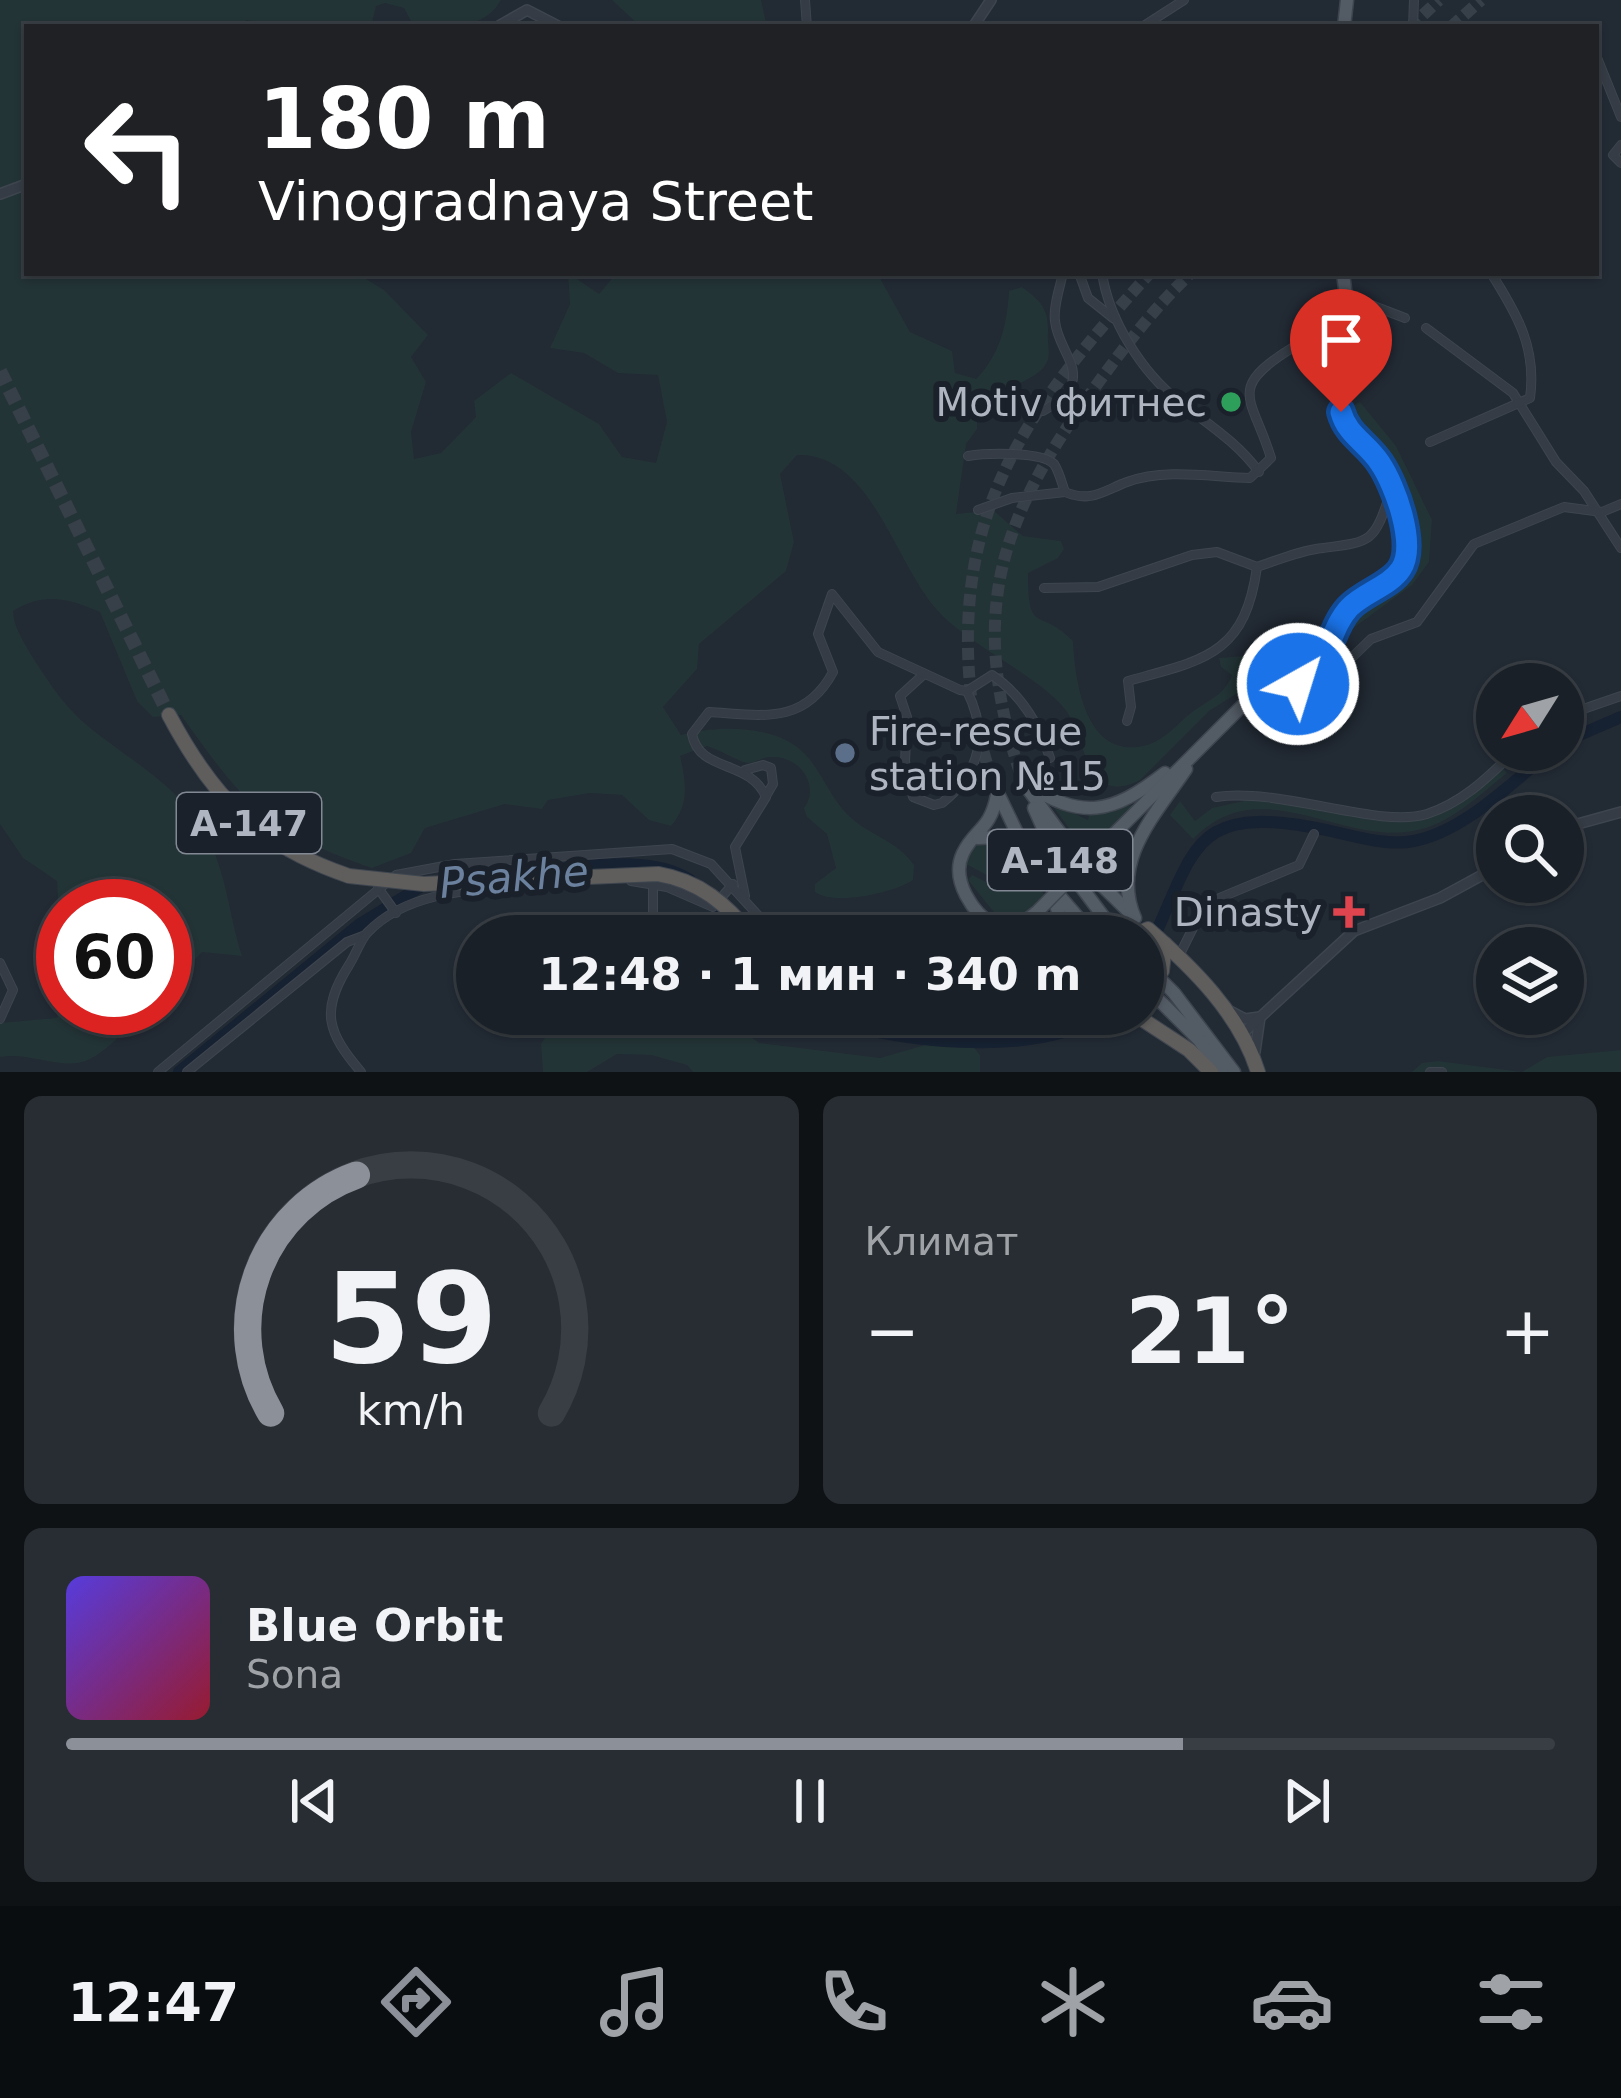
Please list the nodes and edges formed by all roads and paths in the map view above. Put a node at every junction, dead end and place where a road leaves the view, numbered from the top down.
1 (1184, 0) edge
2 (526, 5) edge
3 (501, 24) edge
4 (555, 24) edge
5 (1147, 24) edge
6 (1599, 62) edge
7 (1621, 116) edge
8 (1621, 145) edge
9 (1621, 163) edge
10 (1062, 276) edge
11 (1080, 276) edge
12 (1103, 276) edge
13 (1343, 276) edge
14 (1493, 276) edge
15 (1347, 300) junction
16 (1405, 318) dead end
17 (1114, 319) junction
18 (1426, 328) dead end
19 (1520, 406) junction
20 (1043, 411) dead end
21 (1430, 442) dead end
22 (968, 456) dead end
23 (1259, 472) junction
24 (1391, 490) junction
25 (1065, 492) junction
26 (1621, 504) edge
27 (978, 510) dead end
28 (1596, 511) junction
29 (1621, 548) edge
30 (1257, 567) junction
31 (1044, 588) dead end
32 (1322, 664) junction
33 (922, 675) junction
34 (967, 691) junction
35 (1621, 696) edge
36 (1584, 709) edge
37 (169, 715) tunnel mouth
38 (1127, 721) dead end
39 (1204, 743) junction
40 (1050, 758) dead end
41 (744, 771) junction
42 (1497, 771) edge
43 (1022, 778) junction
44 (1216, 796) dead end
45 (766, 797) junction
46 (1621, 812) edge
47 (1584, 822) edge
48 (1314, 834) dead end
49 (978, 838) junction
50 (1032, 864) junction
51 (1476, 878) edge
52 (653, 883) junction
53 (733, 884) junction
54 (378, 889) junction
55 (745, 896) junction
56 (396, 914) junction
57 (653, 915) edge
58 (732, 915) edge
59 (760, 915) edge
60 (1057, 915) edge
61 (1076, 915) edge
62 (1102, 915) edge
63 (1132, 915) edge
64 (1134, 915) edge
65 (363, 936) junction
66 (1165, 944) joint
67 (1164, 953) edge
68 (1182, 961) junction
69 (0, 963) edge
70 (1164, 969) edge
71 (1164, 993) edge
72 (1164, 997) edge
73 (1168, 999) junction
74 (1222, 1006) junction
75 (1259, 1017) junction
76 (0, 1019) edge
77 (1164, 1033) edge
78 (1243, 1033) junction
79 (1257, 1068) edge
80 (158, 1072) edge
81 (187, 1072) edge
82 (361, 1072) edge
83 (1211, 1072) edge
84 (1222, 1072) edge
85 (1234, 1072) edge
86 (1430, 1072) edge
87 (1442, 1072) edge

1 - 5 street
2 - 3 street
2 - 4 street
6 - 7 street
8 - 9 street
10 - 20 street
11 - 17 street
12 - 17 street
13 - 15 main road
14 - 19 street
15 - 16 street
15 - 23 street
15 - 24 main road
17 - 23 street
18 - 19 street
19 - 21 street
19 - 28 street
22 - 25 street
23 - 25 street
24 - 30 street
24 - 32 main road
25 - 27 street
26 - 28 street
28 - 29 street
28 - 32 street
30 - 31 street
30 - 38 street
32 - 39 main road
33 - 34 street
33 - 34 street
33 - 41 street
34 - 40 street
35 - 36 street
37 - 58 highway, А-147, bridge
39 - 43 main road
39 - 49 main road, bridge
39 - 64 main road
41 - 45 street
41 - 45 street
42 - 44 street
43 - 62 main road, А-148
43 - 63 main road
45 - 55 street
46 - 47 street
48 - 68 street
49 - 50 main road
49 - 50 main road, А-148
50 - 60 main road
50 - 61 main road, А-148
51 - 75 street
52 - 53 street, bridge
52 - 56 street
52 - 57 street
53 - 54 street
53 - 55 street
54 - 56 street
54 - 80 street
55 - 59 street
56 - 65 street
65 - 81 street
65 - 82 street
66 - 67 highway
66 - 68 highway
68 - 70 highway
68 - 74 highway
69 - 76 street
71 - 73 main road, bridge
72 - 73 main road, bridge
73 - 84 main road
73 - 85 main road
74 - 75 street
74 - 78 highway
75 - 78 street
75 - 79 street
77 - 83 highway
78 - 79 highway
86 - 87 street

